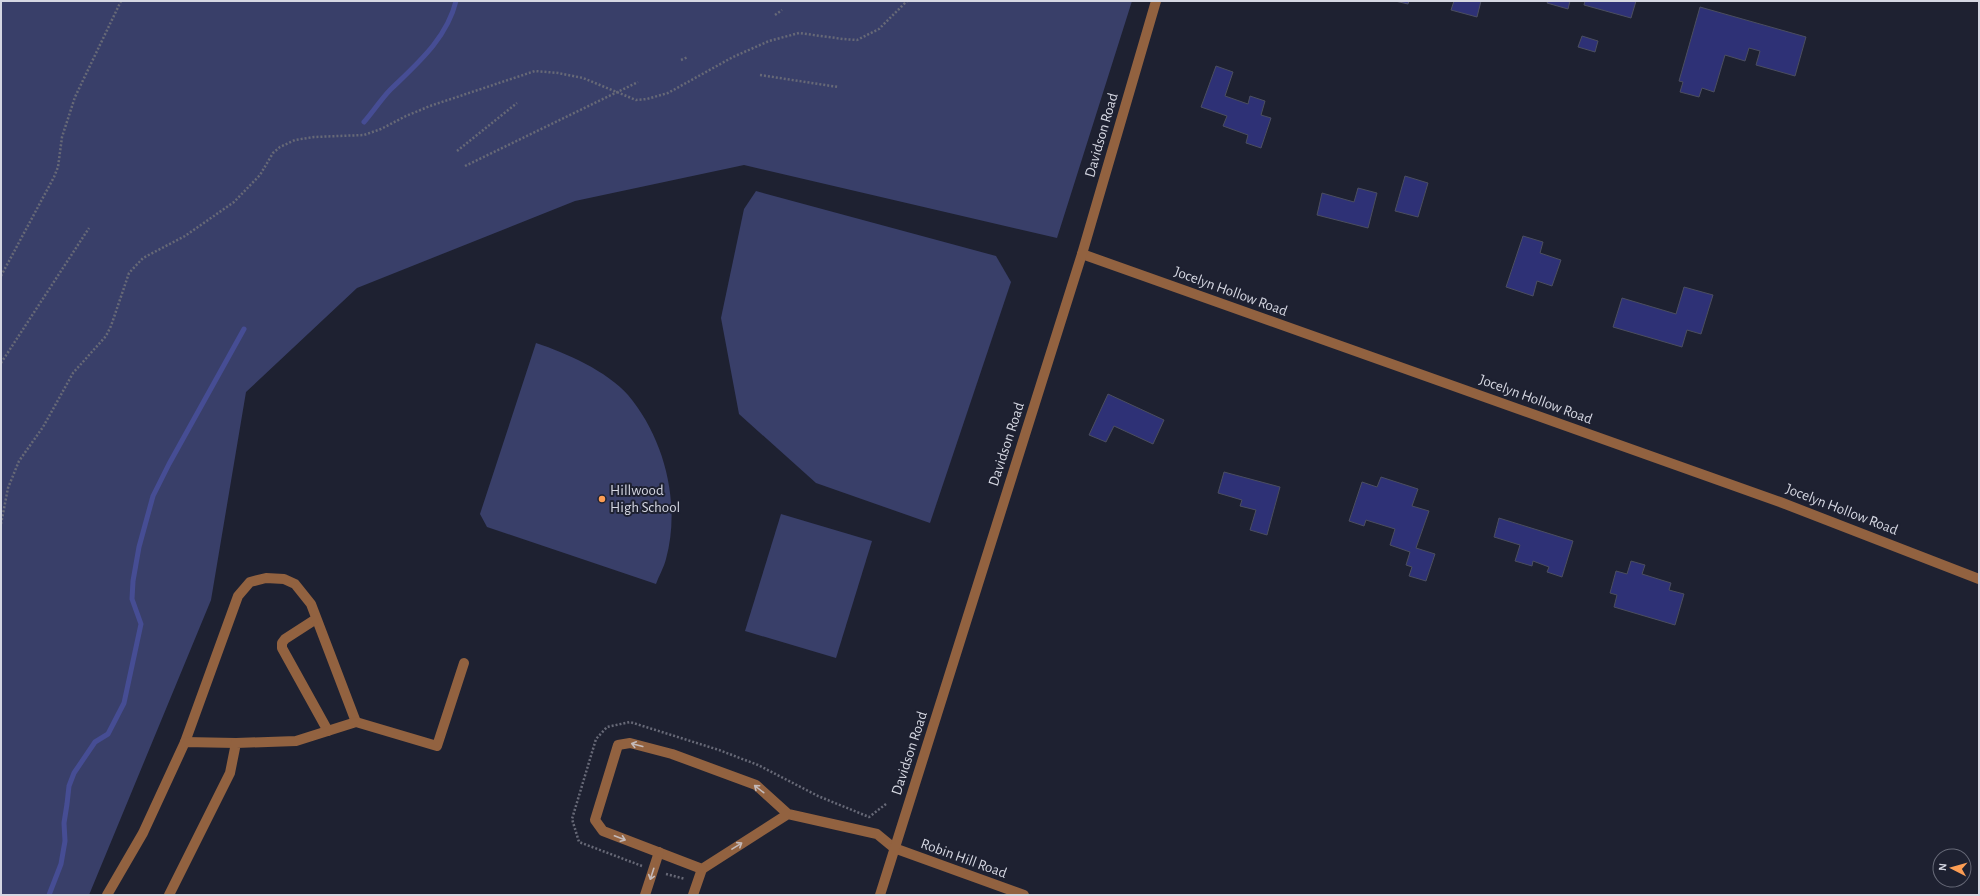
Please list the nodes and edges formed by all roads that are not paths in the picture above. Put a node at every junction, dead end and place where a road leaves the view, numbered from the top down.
1 (1156, 1) edge
2 (1082, 254) junction
3 (1979, 578) edge
4 (316, 619) junction
5 (464, 663) dead end
6 (356, 722) junction
7 (328, 731) junction
8 (185, 742) junction
9 (236, 743) junction
10 (788, 814) junction
11 (894, 848) junction
12 (659, 852) junction
13 (702, 869) junction
14 (107, 895) edge
15 (169, 895) edge
16 (645, 895) edge
17 (693, 895) edge
18 (880, 895) edge
19 (1024, 895) edge

1 - 2 street, Davidson Road
2 - 3 street, Jocelyn Hollow Road
2 - 11 street, Davidson Road
4 - 6 street
4 - 7 street
4 - 8 street
5 - 6 street
6 - 7 street
7 - 9 street
8 - 9 street
8 - 14 street
9 - 15 street
10 - 11 street, Robin Hill Road
10 -> 12 street
13 -> 10 street
11 - 18 street, Davidson Road
11 - 19 street, Robin Hill Road
12 - 13 street
12 -> 16 street
13 - 17 street

